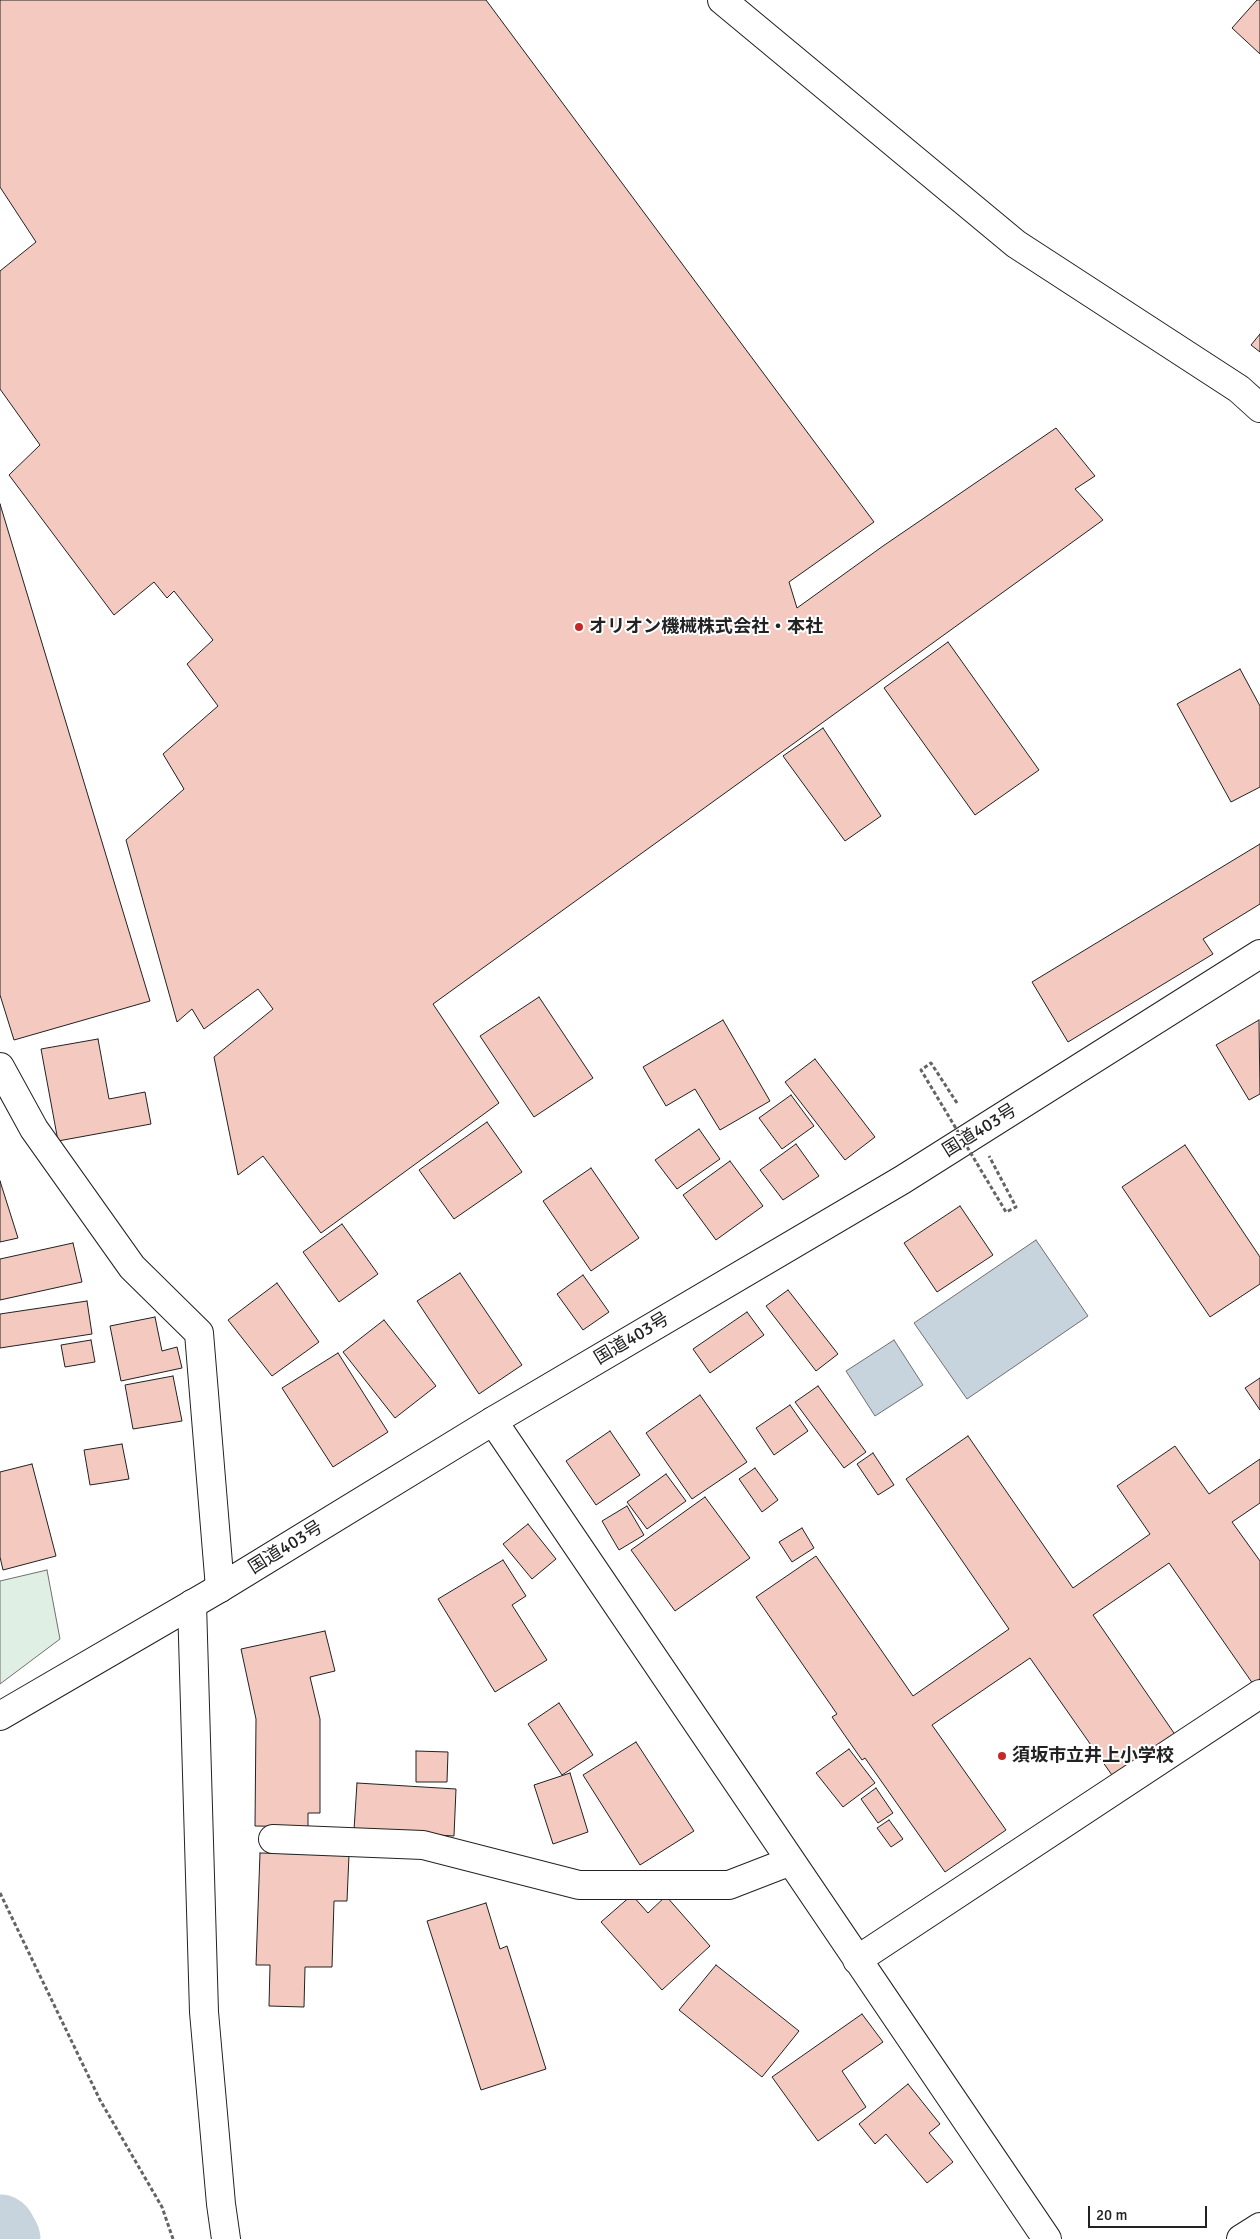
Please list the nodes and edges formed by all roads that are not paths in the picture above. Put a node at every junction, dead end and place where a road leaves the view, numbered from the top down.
1 (722, 0) edge
2 (1260, 408) edge
3 (1260, 954) edge
4 (0, 1067) edge
5 (493, 1421) junction
6 (220, 1588) junction
7 (192, 1604) junction
8 (1260, 1694) edge
9 (0, 1716) edge
10 (273, 1839) dead end
11 (791, 1861) junction
12 (857, 1960) junction
13 (1260, 2227) edge
14 (226, 2239) edge
15 (1047, 2239) edge
16 (1242, 2239) edge

1 - 2 main road
3 - 5 main road, 国道403号
4 - 6 main road
5 - 6 main road, 国道403号
5 - 11 main road
6 - 7 main road, 国道403号
7 - 9 main road, 国道403号
7 - 14 main road
8 - 12 main road
10 - 11 main road
11 - 12 main road
12 - 15 main road
13 - 16 main road

